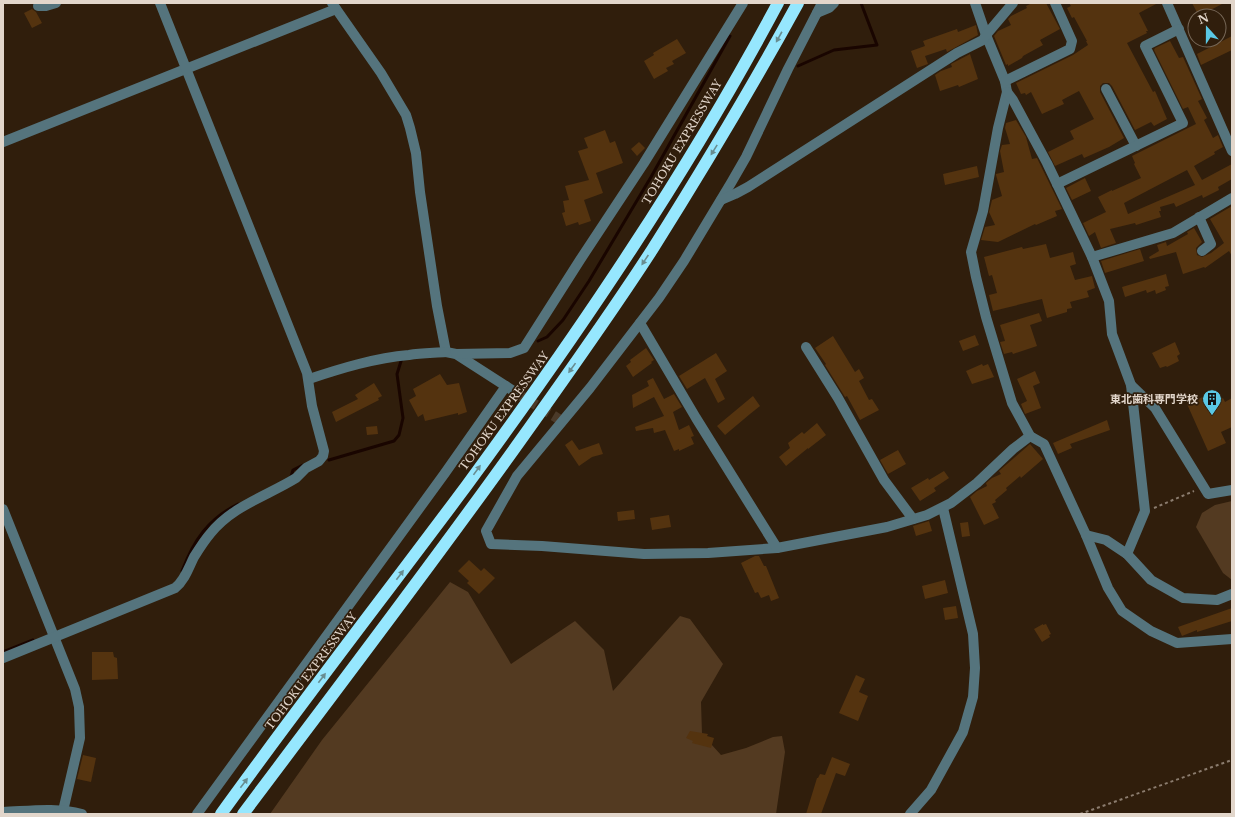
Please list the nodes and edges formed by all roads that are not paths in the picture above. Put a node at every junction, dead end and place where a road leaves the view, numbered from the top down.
1 (56, 3) edge
2 (160, 3) edge
3 (743, 3) edge
4 (778, 3) edge
5 (798, 3) edge
6 (822, 3) edge
7 (834, 3) edge
8 (975, 3) edge
9 (1013, 3) edge
10 (1055, 3) edge
11 (1167, 3) edge
12 (38, 6) dead end
13 (334, 6) edge
14 (817, 13) junction
15 (1178, 29) junction
16 (986, 35) junction
17 (187, 69) junction
18 (1005, 82) junction
19 (1106, 88) dead end
20 (1007, 92) junction
21 (3, 142) edge
22 (1136, 146) junction
23 (1232, 151) edge
24 (1056, 184) junction
25 (1232, 198) edge
26 (721, 200) junction
27 (1199, 217) junction
28 (1202, 251) dead end
29 (1092, 257) junction
30 (640, 323) junction
31 (806, 347) dead end
32 (448, 350) junction
33 (309, 379) junction
34 (1130, 385) junction
35 (506, 386) junction
36 (515, 392) tunnel mouth
37 (1030, 436) junction
38 (1232, 490) edge
39 (943, 508) junction
40 (3, 509) edge
41 (913, 519) junction
42 (1086, 535) junction
43 (777, 548) junction
44 (1127, 554) junction
45 (1232, 594) edge
46 (54, 637) junction
47 (1232, 639) edge
48 (3, 658) edge
49 (63, 811) junction
50 (3, 812) edge
51 (82, 814) edge
52 (197, 814) edge
53 (221, 814) edge
54 (243, 814) edge
55 (910, 814) edge

1 - 12 street
2 - 17 street
3 - 32 street
53 -> 4 highway, TOHOKU EXPRESSWAY
5 -> 54 highway
6 - 14 street
7 - 14 street
8 - 16 street
9 - 16 street
10 - 18 street
11 - 15 street
13 - 17 street
13 - 32 street
14 - 26 street
15 - 22 street
15 - 23 street
16 - 18 street
16 - 26 street
17 - 21 street
17 - 33 street
18 - 20 street
19 - 22 street
20 - 24 street
20 - 37 street
22 - 24 street
24 - 29 street
25 - 27 street
26 - 30 street
27 - 28 street
27 - 29 street
29 - 34 street
30 - 43 street
30 - 43 street
31 - 41 street
32 - 33 street
32 - 35 street
33 - 46 street
34 - 38 street
34 - 44 street
35 - 36 street
35 - 52 street
37 - 39 street
37 - 42 street
39 - 41 street
39 - 55 street
40 - 46 street
41 - 43 street
42 - 44 street
42 - 47 street
44 - 45 street
46 - 48 street
46 - 49 street
49 - 50 street
49 - 51 street

